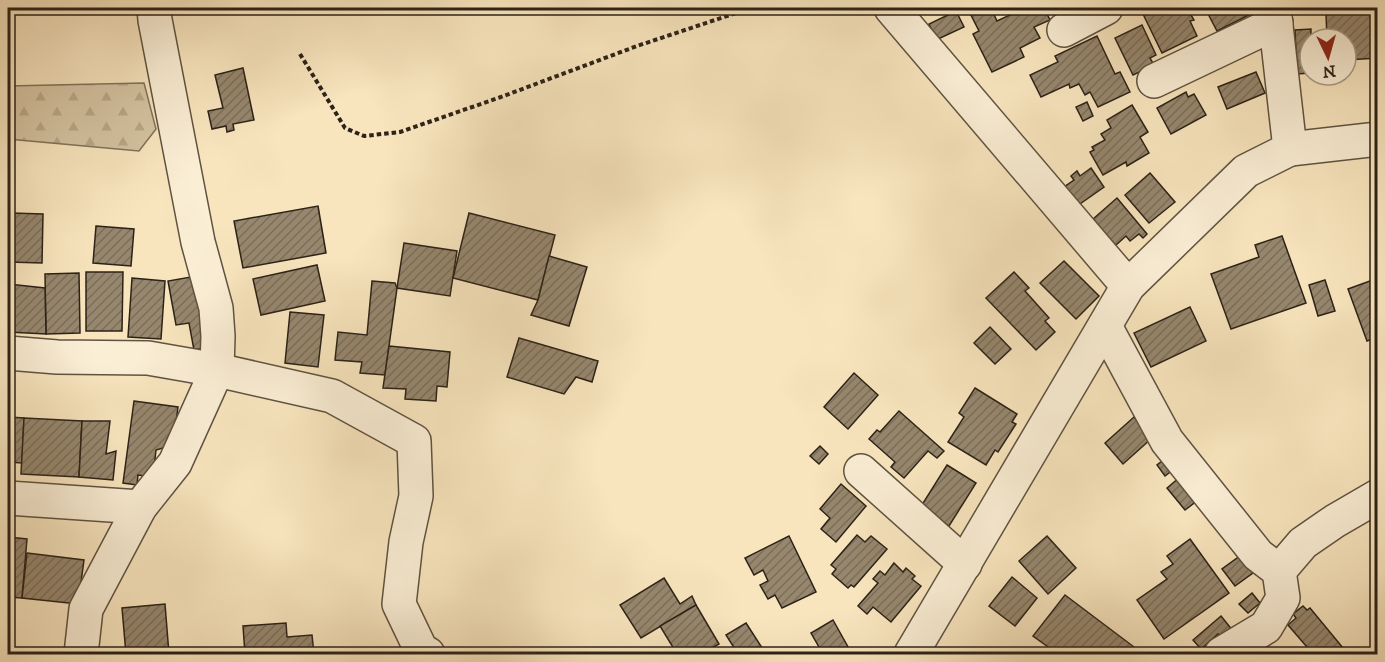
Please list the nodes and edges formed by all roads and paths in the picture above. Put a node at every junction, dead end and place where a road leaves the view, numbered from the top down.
1 (154, 8) edge
2 (751, 8) edge
3 (891, 8) edge
4 (1106, 8) edge
5 (1275, 15) edge
6 (1064, 30) dead end
7 (300, 54) dead end
8 (1154, 81) dead end
9 (1377, 140) edge
10 (1290, 149) junction
11 (1128, 286) junction
12 (1105, 326) junction
13 (8, 353) edge
14 (217, 370) junction
15 (861, 471) dead end
16 (1377, 496) edge
17 (8, 498) edge
18 (140, 507) junction
19 (965, 564) junction
20 (1279, 572) junction
21 (81, 654) edge
22 (428, 654) edge
23 (911, 654) edge
24 (1221, 654) edge

1 - 14 street
2 - 7 path
3 - 11 street
4 - 6 street
5 - 8 street
5 - 10 street
9 - 10 street
10 - 11 street
11 - 12 street
12 - 19 street
12 - 20 street
13 - 14 street
14 - 18 street
14 - 22 street
15 - 19 street
16 - 20 street
17 - 18 street
18 - 21 street
19 - 23 street
20 - 24 street

